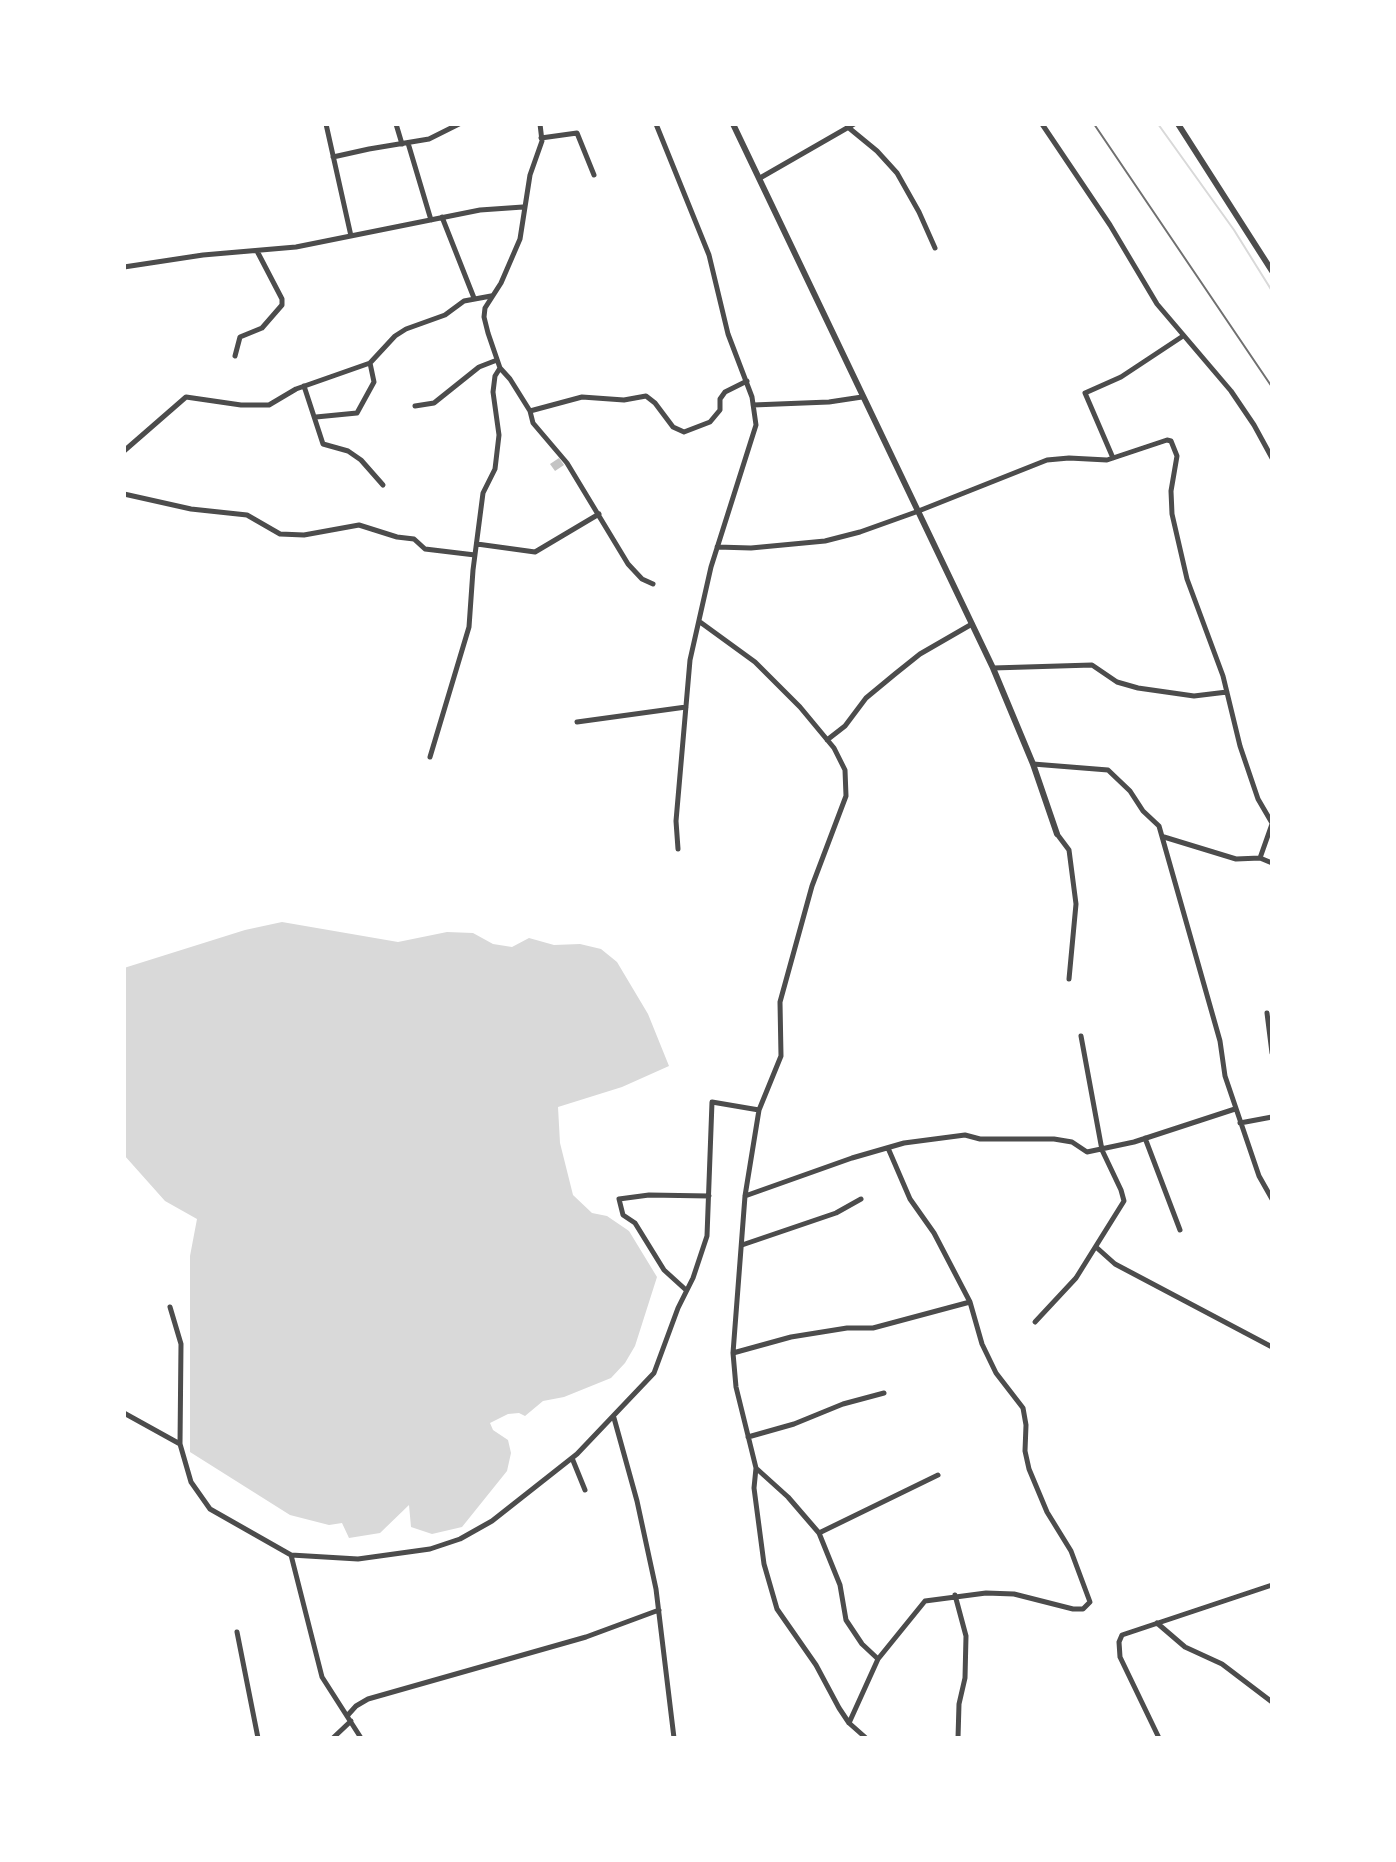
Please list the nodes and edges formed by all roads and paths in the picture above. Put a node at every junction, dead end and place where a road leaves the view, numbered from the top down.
1 (326, 124) edge
2 (396, 124) edge
3 (459, 124) edge
4 (540, 124) edge
5 (656, 124) edge
6 (733, 124) edge
7 (1042, 124) edge
8 (1178, 124) edge
9 (851, 126) edge
10 (541, 138) junction
11 (405, 143) junction
12 (333, 157) junction
13 (594, 175) dead end
14 (760, 178) junction
15 (523, 207) junction
16 (442, 217) junction
17 (431, 220) junction
18 (351, 236) junction
19 (935, 248) dead end
20 (257, 251) junction
21 (1270, 262) edge
22 (124, 267) edge
23 (1272, 271) edge
24 (492, 295) junction
25 (474, 299) junction
26 (1183, 336) junction
27 (235, 356) dead end
28 (497, 360) junction
29 (370, 363) junction
30 (500, 368) junction
31 (747, 381) junction
32 (304, 386) junction
33 (862, 397) junction
34 (753, 405) junction
35 (415, 406) dead end
36 (530, 411) junction
37 (316, 417) junction
38 (124, 451) edge
39 (1113, 458) junction
40 (1272, 458) edge
41 (383, 485) dead end
42 (124, 494) edge
43 (916, 512) junction
44 (599, 514) junction
45 (477, 544) junction
46 (717, 547) junction
47 (475, 555) junction
48 (653, 584) dead end
49 (700, 622) junction
50 (972, 624) junction
51 (993, 668) junction
52 (1227, 692) junction
53 (686, 707) junction
54 (577, 722) dead end
55 (827, 740) junction
56 (430, 757) dead end
57 (1033, 764) junction
58 (1272, 823) edge
59 (1057, 834) joint
60 (1164, 837) junction
61 (678, 849) dead end
62 (1260, 858) junction
63 (1272, 863) edge
64 (1069, 979) dead end
65 (1267, 1013) dead end
66 (1081, 1036) dead end
67 (1272, 1053) edge
68 (1235, 1109) junction
69 (759, 1110) junction
70 (1272, 1117) edge
71 (1240, 1123) junction
72 (1145, 1138) junction
73 (888, 1148) junction
74 (1102, 1150) junction
75 (709, 1196) junction
76 (745, 1196) junction
77 (861, 1199) dead end
78 (1272, 1199) edge
79 (1180, 1230) dead end
80 (742, 1245) junction
81 (1096, 1247) junction
82 (686, 1290) junction
83 (970, 1302) junction
84 (170, 1307) dead end
85 (1035, 1322) dead end
86 (1272, 1347) edge
87 (733, 1353) junction
88 (884, 1393) dead end
89 (124, 1413) edge
90 (614, 1418) junction
91 (748, 1437) junction
92 (180, 1444) junction
93 (572, 1458) junction
94 (756, 1468) junction
95 (938, 1475) dead end
96 (585, 1490) dead end
97 (819, 1533) junction
98 (291, 1555) junction
99 (1272, 1585) edge
100 (955, 1595) junction
101 (659, 1610) junction
102 (1157, 1623) junction
103 (237, 1632) dead end
104 (878, 1659) junction
105 (1272, 1702) edge
106 (349, 1719) junction
107 (849, 1723) junction
108 (258, 1738) edge
109 (333, 1738) edge
110 (361, 1738) edge
111 (674, 1738) edge
112 (866, 1738) edge
113 (958, 1738) edge
114 (1159, 1738) edge

1 - 12 street
2 - 11 street
3 - 11 street
4 - 10 street
5 - 31 street
6 - 14 street
7 - 26 street
8 - 21 street
9 - 14 street
9 - 19 street
10 - 13 street
10 - 15 street
11 - 12 street
11 - 17 street
12 - 18 street
14 - 33 street
15 - 16 street
15 - 24 street
16 - 17 street
16 - 25 street
17 - 18 street
18 - 20 street
20 - 22 street
20 - 27 street
21 - 23 street
24 - 25 street
24 - 28 street
25 - 29 street
26 - 39 street
26 - 40 street
28 - 30 street
28 - 35 street
29 - 32 street
29 - 37 street
30 - 36 street
30 - 45 street
31 - 34 street
31 - 36 street
32 - 37 street
32 - 38 street
33 - 34 street
33 - 43 street
34 - 46 street
36 - 44 street
37 - 41 street
39 - 43 street
39 - 52 street
42 - 47 street
43 - 46 street
43 - 50 street
44 - 45 street
44 - 48 street
45 - 47 street
46 - 49 street
47 - 56 street
49 - 53 street
49 - 55 street
50 - 51 street
50 - 55 street
51 - 52 street
51 - 57 street
52 - 58 street
53 - 54 street
53 - 61 street
55 - 69 street
57 - 59 street
57 - 60 street
58 - 62 street
59 - 64 street
60 - 62 street
60 - 68 street
62 - 63 street
65 - 67 street
66 - 74 street
68 - 71 street
68 - 72 street
69 - 75 street
69 - 76 street
70 - 71 street
71 - 78 street
72 - 74 street
72 - 79 street
73 - 74 street
73 - 76 street
73 - 83 street
74 - 81 street
75 - 82 street
75 - 82 street
76 - 80 street
77 - 80 street
80 - 87 street
81 - 85 street
81 - 86 street
82 - 90 street
83 - 87 street
83 - 100 street
84 - 92 street
87 - 91 street
88 - 91 street
89 - 92 street
90 - 93 street
90 - 101 street
91 - 94 street
92 - 98 street
93 - 96 street
93 - 98 street
94 - 97 street
94 - 107 street
95 - 97 street
97 - 104 street
98 - 106 street
99 - 102 street
100 - 104 street
100 - 113 street
101 - 106 street
101 - 111 street
102 - 105 street
102 - 114 street
103 - 108 street
104 - 107 street
106 - 109 street
106 - 110 street
107 - 112 street

